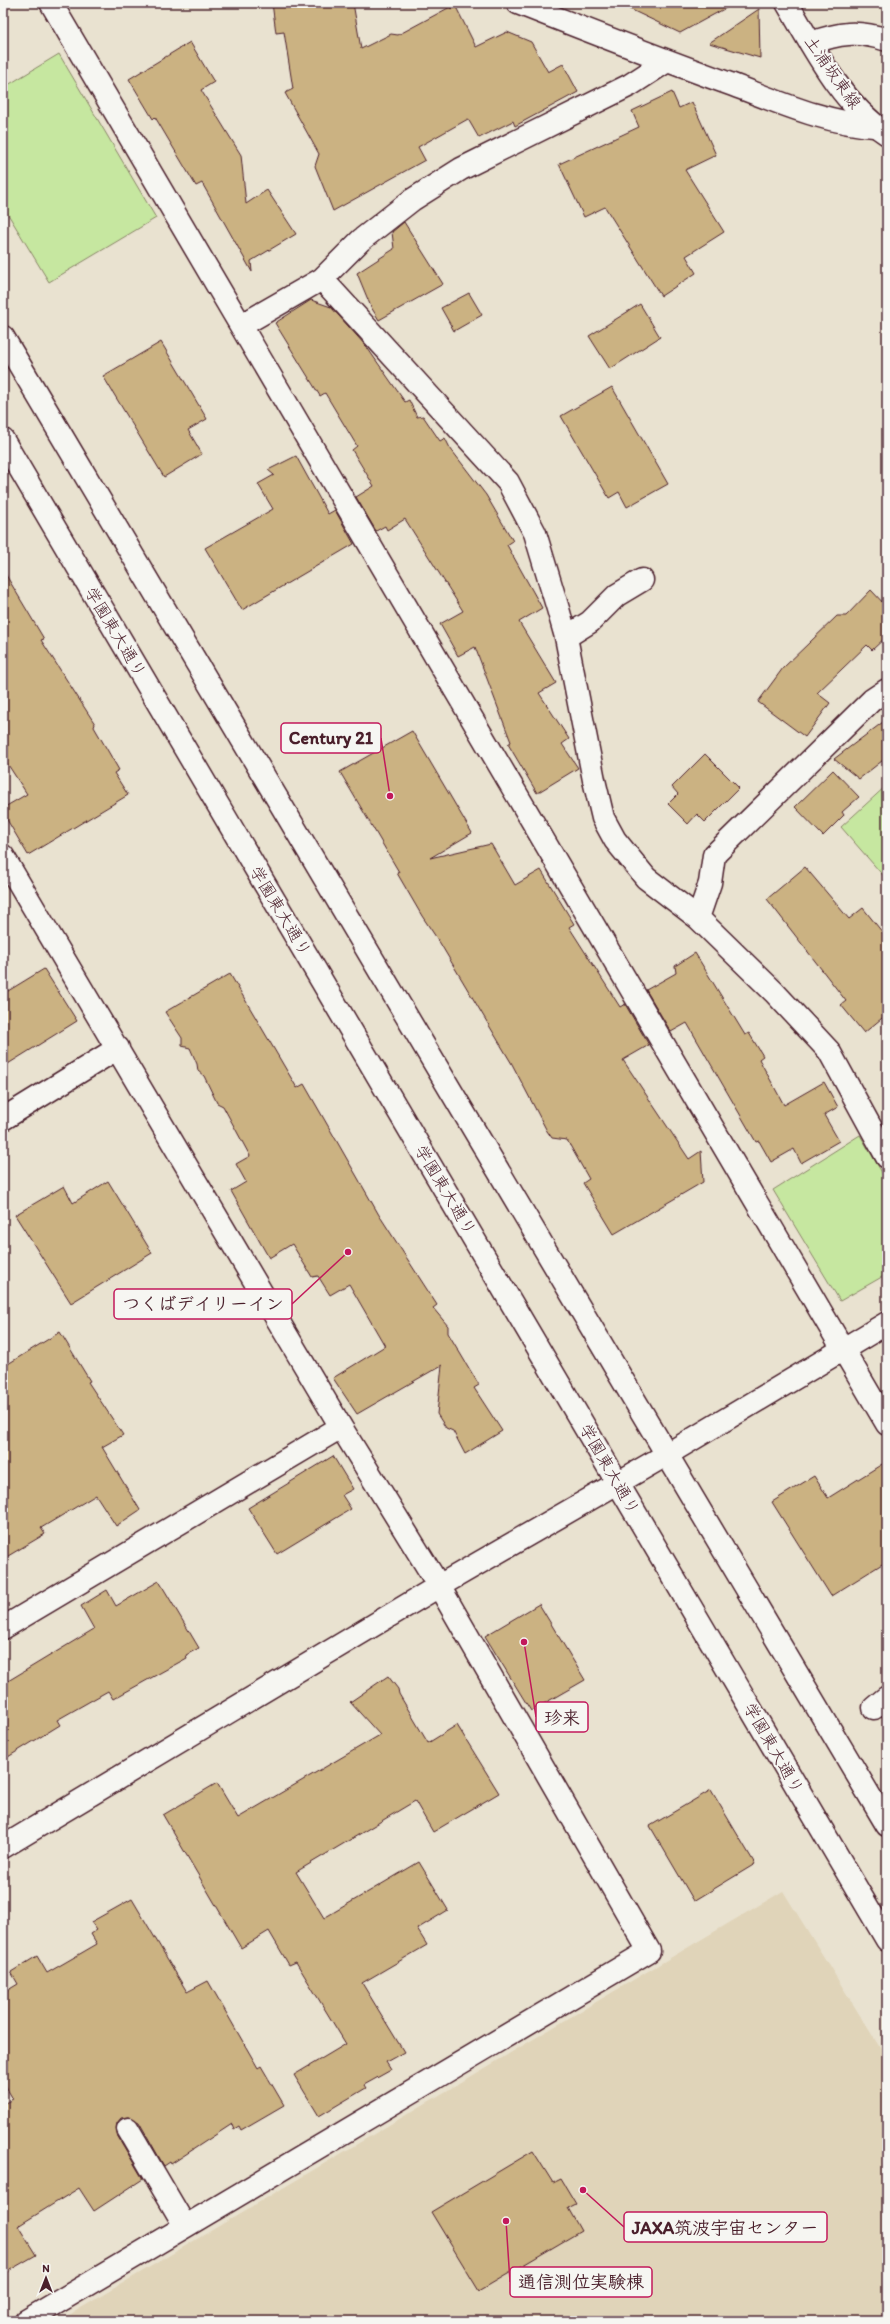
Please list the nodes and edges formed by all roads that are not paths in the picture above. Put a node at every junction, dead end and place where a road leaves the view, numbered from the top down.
1 (51, 3) edge
2 (518, 3) edge
3 (787, 3) edge
4 (887, 40) edge
5 (811, 43) junction
6 (667, 61) junction
7 (881, 130) edge
8 (322, 279) junction
9 (242, 325) junction
10 (3, 337) edge
11 (3, 440) edge
12 (642, 580) dead end
13 (566, 637) junction
14 (887, 690) edge
15 (3, 856) edge
16 (698, 918) junction
17 (118, 1048) junction
18 (3, 1119) edge
19 (887, 1157) edge
20 (887, 1322) edge
21 (842, 1349) junction
22 (887, 1424) edge
23 (341, 1428) junction
24 (666, 1455) junction
25 (618, 1482) junction
26 (439, 1586) junction
27 (3, 1628) edge
28 (887, 1825) edge
29 (3, 1847) edge
30 (887, 1940) edge
31 (128, 2129) dead end
32 (185, 2226) junction
33 (26, 2321) edge

1 - 9 street
2 - 6 street
3 - 5 street, 土浦坂東線
4 - 5 street
5 - 7 street, 土浦坂東線
6 - 7 street
6 - 8 street
8 - 9 street
8 - 13 street
9 - 21 street
10 - 24 street
11 - 25 street, 学園東大通り
12 - 13 street
13 - 16 street
14 - 16 street
15 - 17 street
16 - 19 street
17 - 18 street
17 - 23 street
20 - 21 street
21 - 22 street
21 - 24 street
23 - 26 street
23 - 27 street
24 - 25 street
24 - 28 street
25 - 26 street
25 - 30 street, 学園東大通り
26 - 29 street
26 - 32 street
31 - 32 street
32 - 33 street

